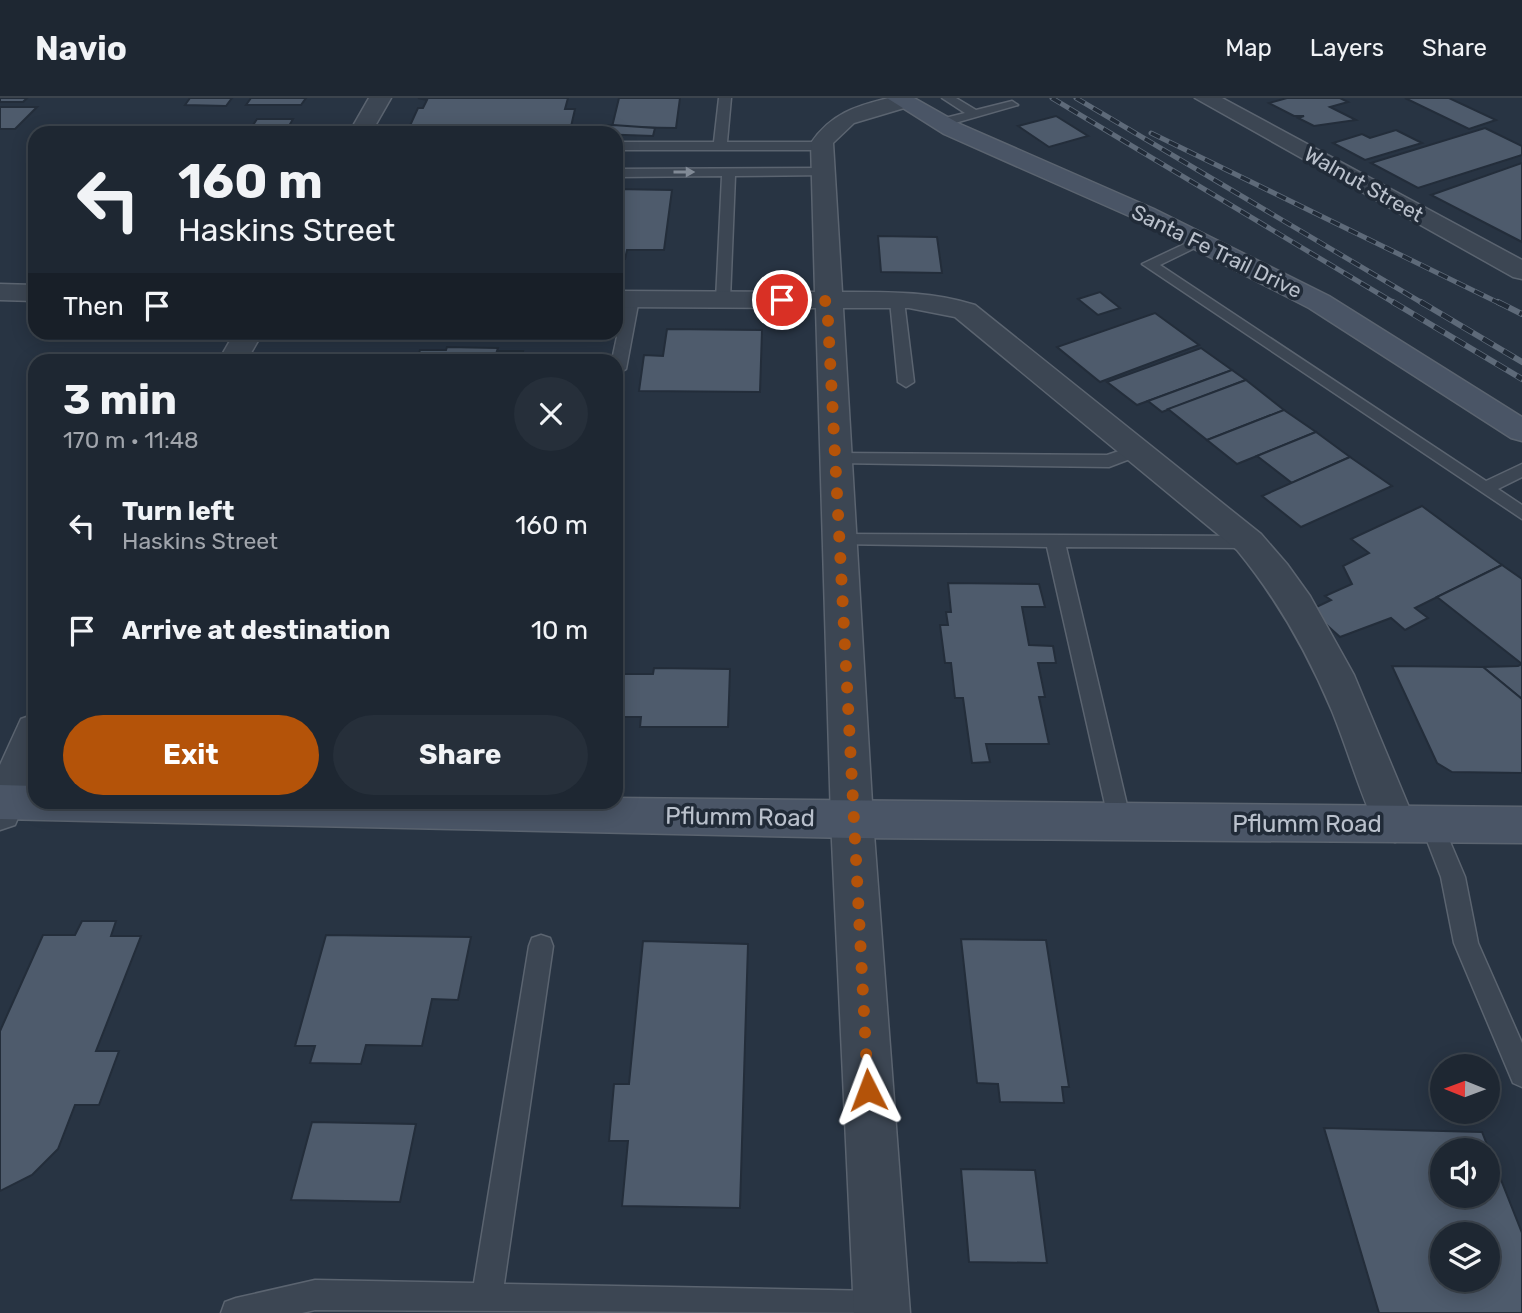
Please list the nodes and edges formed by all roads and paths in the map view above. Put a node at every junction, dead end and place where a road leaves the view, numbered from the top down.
1 (380, 98) edge
2 (724, 98) edge
3 (1206, 98) edge
4 (900, 100) edge
5 (1012, 105) dead end
6 (944, 111) edge
7 (974, 114) junction
8 (364, 126) edge
9 (623, 146) edge
10 (720, 146) junction
11 (822, 159) junction
12 (729, 172) junction
13 (623, 173) edge
14 (1202, 241) junction
15 (1522, 271) edge
16 (0, 292) edge
17 (28, 293) edge
18 (624, 299) edge
19 (723, 300) junction
20 (827, 301) junction
21 (897, 301) junction
22 (906, 382) dead end
23 (1522, 431) edge
24 (1137, 450) junction
25 (835, 458) junction
26 (1522, 470) edge
27 (1485, 488) junction
28 (1522, 513) edge
29 (840, 540) junction
30 (1055, 541) junction
31 (1250, 542) junction
32 (28, 746) edge
33 (1, 806) edge
34 (28, 806) edge
35 (183, 809) edge
36 (852, 820) junction
37 (1120, 822) junction
38 (1414, 825) junction
39 (1522, 825) edge
40 (541, 946) dead end
41 (1522, 1074) edge
42 (487, 1298) junction
43 (882, 1309) edge
44 (236, 1313) edge

1 - 8 street
2 - 10 lane
3 - 15 street, Walnut Street
4 - 6 main road, Santa Fe Trail Drive
4 - 11 street
5 - 7 lane
6 - 7 lane
6 - 7 lane
6 - 14 main road, Santa Fe Trail Drive
9 - 10 lane
10 - 11 lane
11 - 12 lane
11 - 20 street
13 -> 12 lane
12 - 19 lane
14 - 23 main road, Santa Fe Trail Drive
14 - 27 lane
16 - 17 street
18 - 19 street
19 - 20 street
20 - 21 street
20 - 25 street
21 - 22 lane
21 - 24 street
24 - 25 lane
24 - 31 street
25 - 29 street
26 - 27 lane
27 - 28 lane
29 - 30 lane
29 - 36 street
30 - 31 lane
30 - 37 lane
31 - 38 street
32 - 33 street
33 - 34 main road, Pflumm Road
35 - 36 main road, Pflumm Road
36 - 37 main road, Pflumm Road
36 - 43 street
37 - 38 main road, Pflumm Road
38 - 39 main road, Pflumm Road
38 - 41 lane
40 - 42 lane
42 - 43 lane
42 - 44 lane

